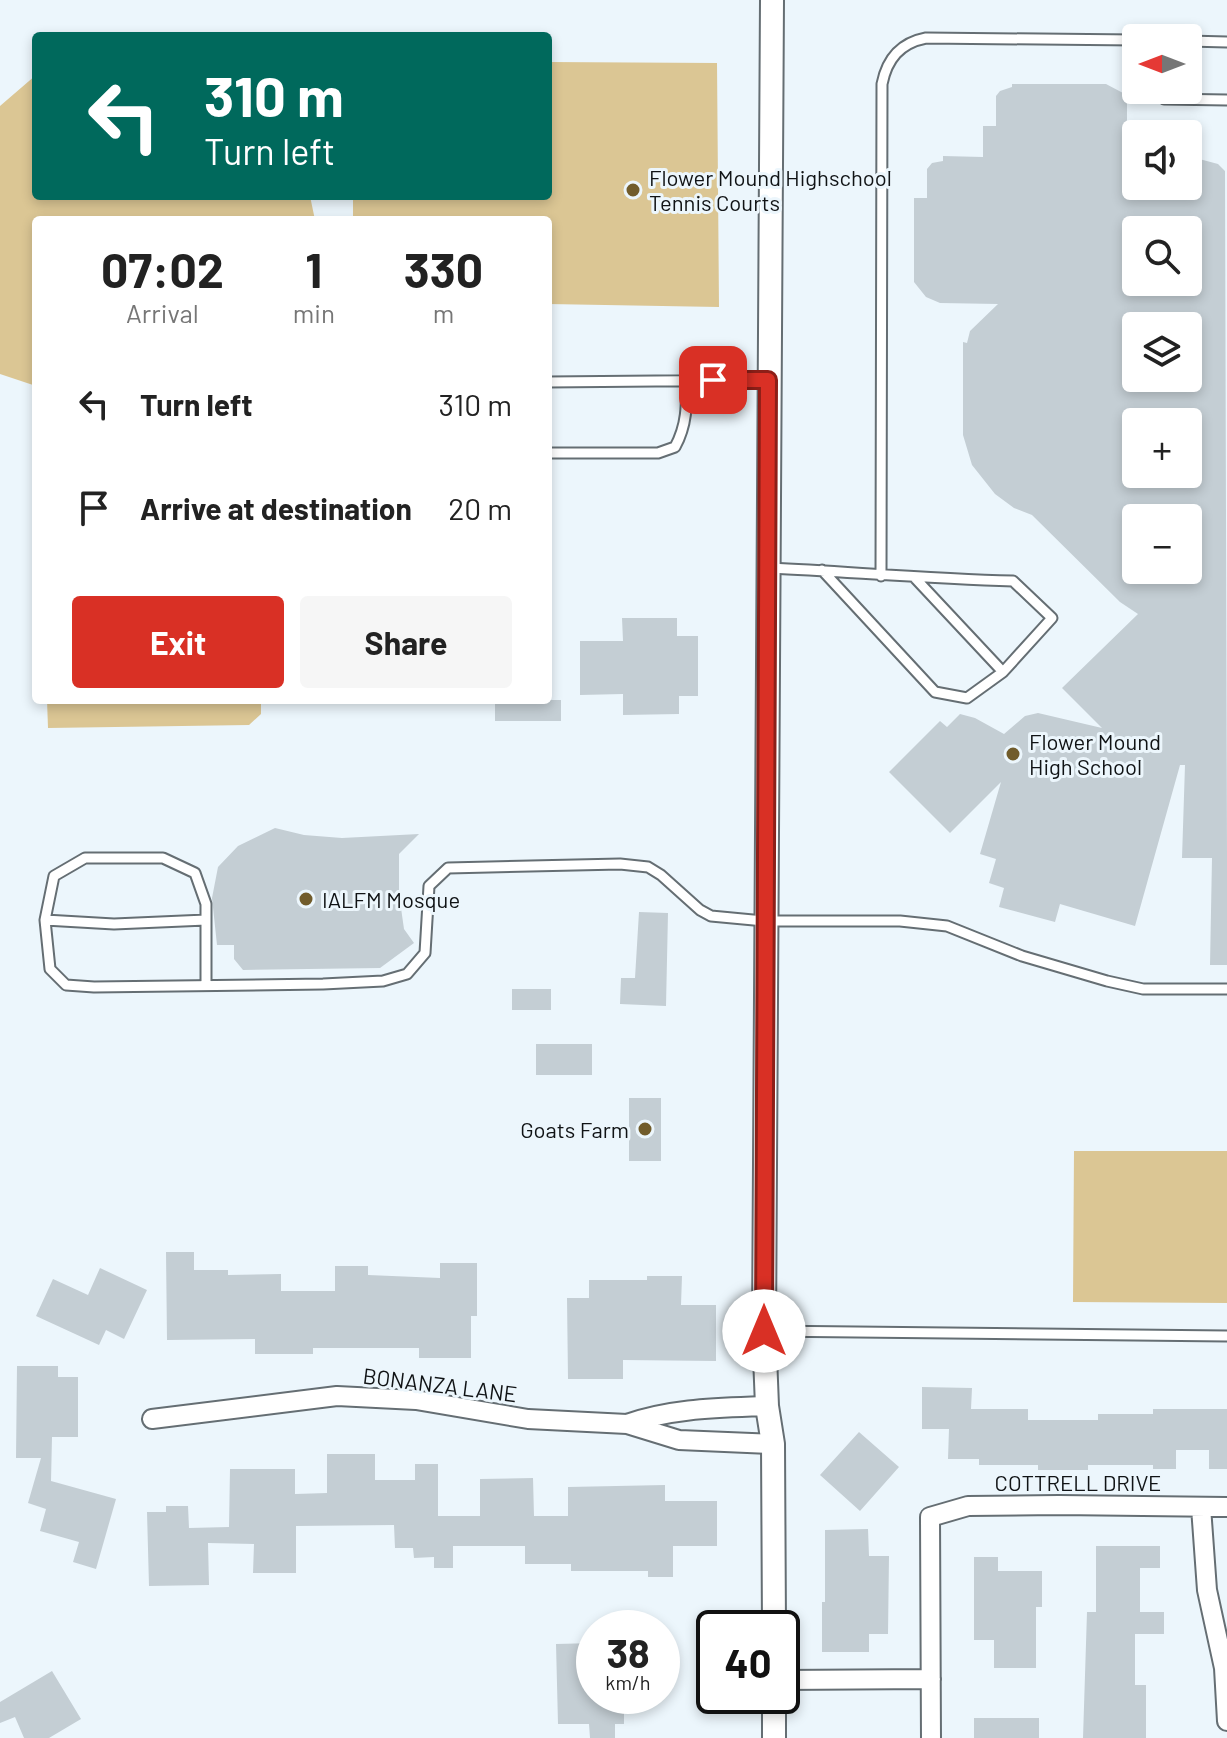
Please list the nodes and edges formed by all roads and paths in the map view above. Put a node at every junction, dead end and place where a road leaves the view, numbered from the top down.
1 (772, 0) edge
2 (1122, 40) edge
3 (1202, 41) edge
4 (1227, 42) edge
5 (1202, 100) edge
6 (1227, 100) edge
7 (686, 380) junction
8 (768, 380) junction
9 (552, 382) edge
10 (552, 453) edge
11 (767, 568) junction
12 (822, 570) junction
13 (881, 576) junction
14 (915, 578) junction
15 (1003, 672) junction
16 (45, 920) junction
17 (206, 920) junction
18 (765, 921) junction
19 (206, 984) junction
20 (1227, 989) edge
21 (764, 1331) junction
22 (1227, 1336) edge
23 (767, 1406) junction
24 (152, 1419) dead end
25 (627, 1424) junction
26 (773, 1444) junction
27 (1201, 1507) junction
28 (1227, 1507) edge
29 (774, 1610) edge
30 (931, 1679) junction
31 (800, 1680) edge
32 (774, 1714) edge
33 (1227, 1721) edge
34 (774, 1738) edge
35 (931, 1738) edge

1 - 8 street
2 - 13 lane
3 - 4 lane
5 - 6 lane
7 - 8 lane
7 - 9 lane
7 - 10 lane
8 - 11 street
11 - 12 lane
11 - 18 street
12 - 13 lane
12 - 15 lane
13 - 14 lane
14 - 15 lane
14 - 15 lane
16 - 17 lane
16 - 17 lane
16 - 19 lane
17 - 19 lane
18 - 19 lane
18 - 20 lane
18 - 21 street
21 - 22 lane
21 - 23 street
23 - 25 street, BONANZA LANE
23 - 26 street
24 - 25 street, BONANZA LANE
25 - 26 street, BONANZA LANE
26 - 29 street
27 - 28 street, COTTRELL DRIVE
27 - 30 street, COTTRELL DRIVE
27 - 33 street
30 - 31 street
30 - 35 street
32 - 34 street

